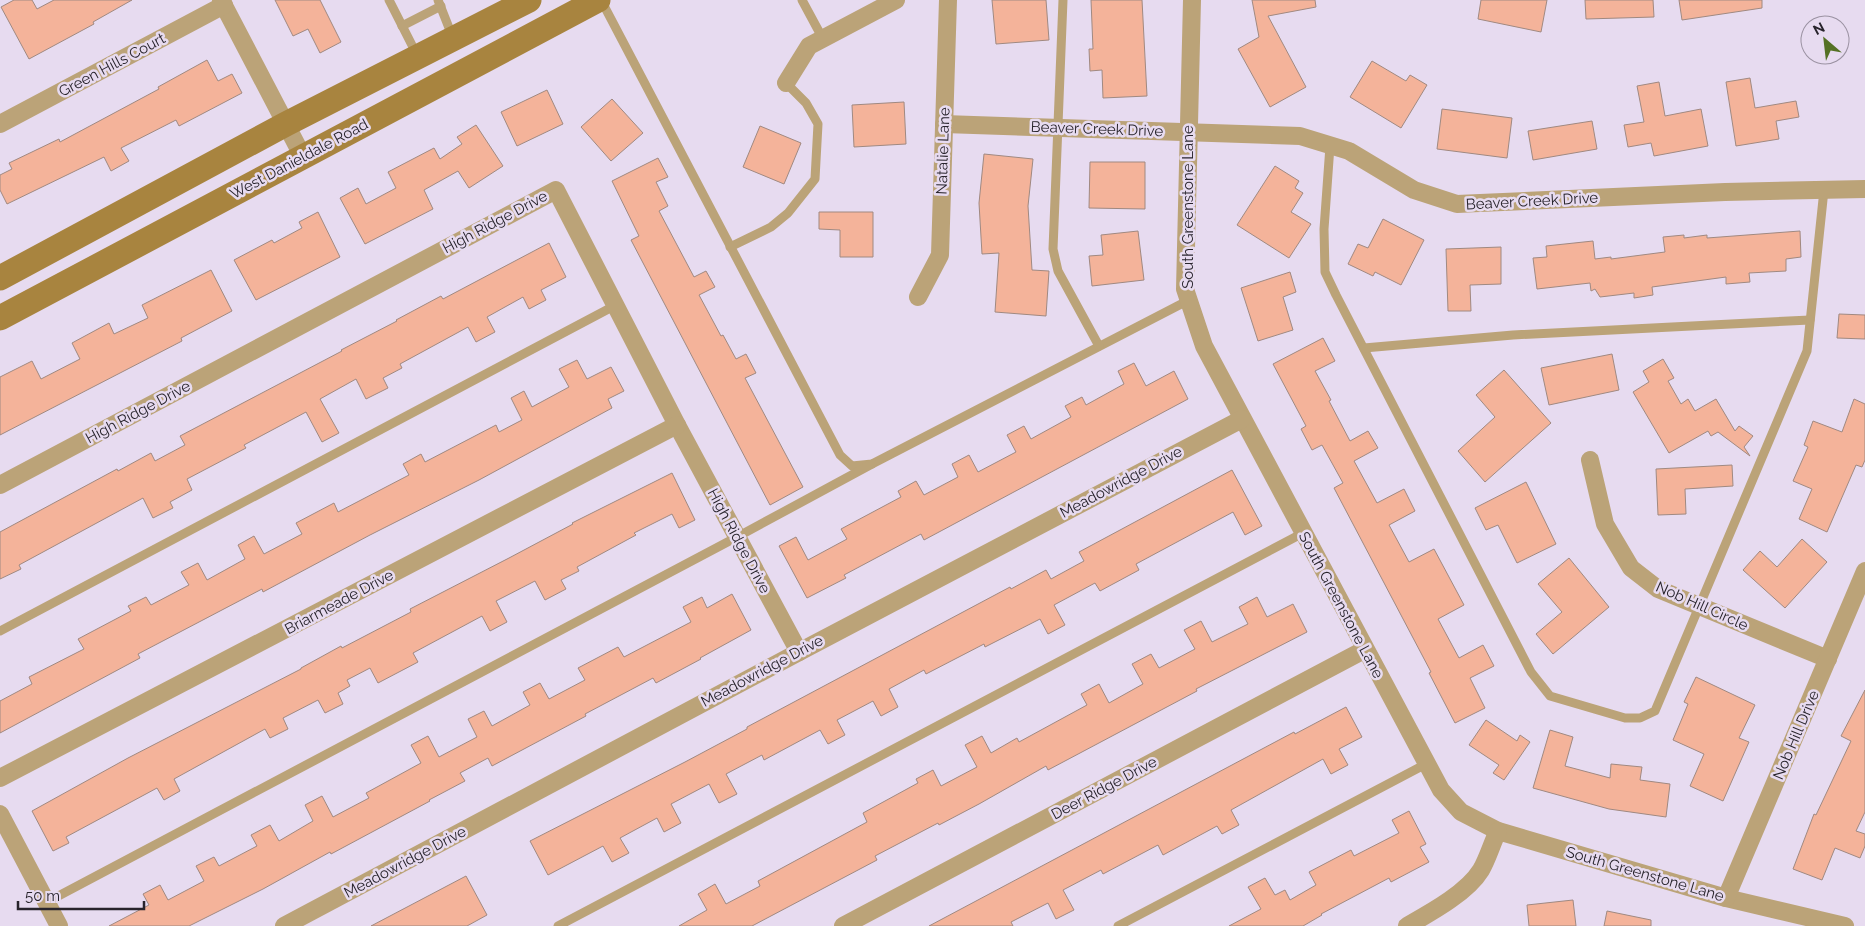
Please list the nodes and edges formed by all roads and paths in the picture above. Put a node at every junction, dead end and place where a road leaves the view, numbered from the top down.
1 (388, 0) edge
2 (529, 0) edge
3 (599, 0) edge
4 (802, 0) edge
5 (896, 0) edge
6 (948, 0) edge
7 (1063, 0) edge
8 (1192, 0) edge
9 (222, 3) edge
10 (439, 3) edge
11 (402, 26) junction
12 (453, 38) junction
13 (823, 38) junction
14 (418, 56) junction
15 (468, 69) junction
16 (786, 83) joint
17 (0, 124) edge
18 (286, 124) junction
19 (944, 124) junction
20 (1058, 128) junction
21 (1188, 132) junction
22 (1330, 146) junction
23 (303, 157) junction
24 (1865, 189) edge
25 (1824, 190) junction
26 (730, 247) junction
27 (0, 278) edge
28 (918, 298) dead end
29 (1188, 300) junction
30 (616, 305) junction
31 (0, 318) edge
32 (1810, 320) junction
33 (1099, 346) junction
34 (1364, 348) junction
35 (1242, 419) junction
36 (677, 425) junction
37 (1590, 460) dead end
38 (872, 464) junction
39 (0, 485) edge
40 (1303, 533) junction
41 (737, 537) junction
42 (1865, 572) edge
43 (1700, 606) junction
44 (0, 631) edge
45 (1364, 650) junction
46 (799, 652) junction
47 (1828, 659) junction
48 (1426, 764) junction
49 (0, 778) edge
50 (0, 814) edge
51 (1498, 831) junction
52 (1726, 898) junction
53 (47, 902) junction
54 (59, 926) edge
55 (284, 926) edge
56 (558, 926) edge
57 (843, 926) edge
58 (1118, 926) edge
59 (1407, 926) edge
60 (1845, 926) edge

1 - 11 lane
2 - 12 main road
3 - 15 main road, West Danieldale Road
3 - 26 lane
4 - 13 lane
5 - 13 street
6 - 19 street, Natalie Lane
7 - 20 lane
8 - 21 street, South Greenstone Lane
9 - 17 street, Green Hills Court
9 - 18 street, Green Hills Court
10 - 11 lane
10 - 12 lane
11 - 14 lane
12 - 14 main road
12 - 15 main road
13 - 16 street
14 - 18 main road
15 - 23 main road, West Danieldale Road
16 - 26 lane
18 - 23 street, Green Hills Court
18 - 27 main road
19 - 20 street, Beaver Creek Drive
19 - 28 street, Natalie Lane
20 - 21 street, Beaver Creek Drive
20 - 33 lane
21 - 22 street, Beaver Creek Drive
21 - 29 street, South Greenstone Lane
22 - 25 street, Beaver Creek Drive
22 - 34 lane
23 - 31 main road, West Danieldale Road
24 - 25 street, Beaver Creek Drive
25 - 32 lane
26 - 38 lane
29 - 33 lane
29 - 35 street, South Greenstone Lane
30 - 36 street, High Ridge Drive
30 - 39 street, High Ridge Drive
30 - 44 lane
32 - 34 lane
32 - 43 lane
33 - 38 lane
34 - 43 lane
35 - 40 street, South Greenstone Lane
35 - 46 street, Meadowridge Drive
36 - 41 street, High Ridge Drive
36 - 49 street, Briarmeade Drive
37 - 43 street, Nob Hill Circle
38 - 41 lane
40 - 45 street, South Greenstone Lane
40 - 56 lane
41 - 46 street, High Ridge Drive
41 - 53 lane
42 - 47 street, Nob Hill Drive
43 - 47 street, Nob Hill Circle
45 - 48 street, South Greenstone Lane
45 - 57 street, Deer Ridge Drive
46 - 55 street, Meadowridge Drive
47 - 52 street, Nob Hill Drive
48 - 51 street, South Greenstone Lane
48 - 58 lane
50 - 53 street
51 - 52 street, South Greenstone Lane
51 - 59 street
52 - 60 street, South Greenstone Lane
53 - 54 street

